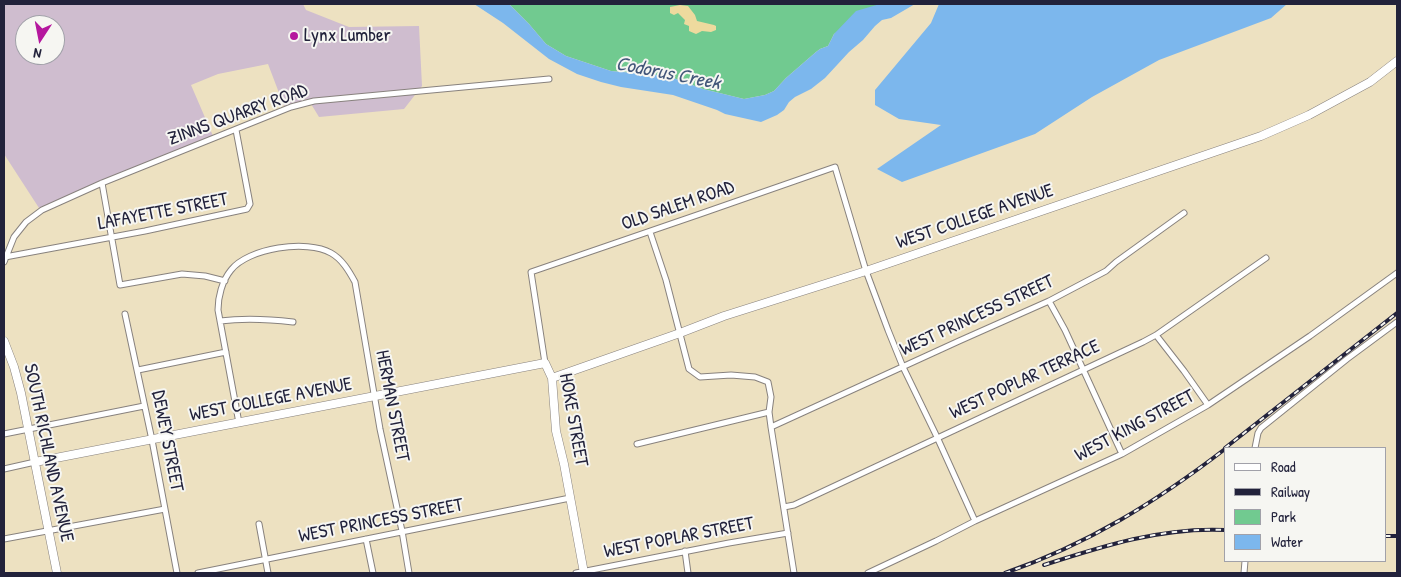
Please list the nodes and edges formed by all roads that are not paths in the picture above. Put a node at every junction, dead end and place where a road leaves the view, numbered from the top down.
1 (1397, 61) edge
2 (549, 79) dead end
3 (236, 130) junction
4 (102, 183) junction
5 (1184, 214) dead end
6 (650, 232) junction
7 (112, 237) junction
8 (1266, 258) dead end
9 (4, 260) edge
10 (866, 271) junction
11 (531, 272) joint
12 (1397, 273) edge
13 (225, 281) junction
14 (1049, 301) junction
15 (125, 314) dead end
16 (220, 321) junction
17 (293, 322) dead end
18 (1397, 322) edge
19 (680, 332) junction
20 (1156, 335) junction
21 (4, 341) edge
22 (226, 352) junction
23 (546, 363) junction
24 (903, 367) junction
25 (138, 370) junction
26 (1084, 370) junction
27 (552, 378) junction
28 (374, 396) junction
29 (1208, 405) junction
30 (144, 406) junction
31 (769, 412) junction
32 (239, 423) junction
33 (771, 427) junction
34 (29, 429) junction
35 (4, 434) edge
36 (937, 438) junction
37 (152, 440) junction
38 (637, 444) dead end
39 (1255, 447) edge
40 (1122, 454) junction
41 (36, 462) junction
42 (4, 469) edge
43 (570, 498) junction
44 (784, 507) junction
45 (165, 509) junction
46 (975, 521) junction
47 (259, 524) dead end
48 (49, 531) junction
49 (402, 531) junction
50 (788, 533) junction
51 (4, 539) edge
52 (366, 539) junction
53 (685, 551) junction
54 (265, 560) junction
55 (56, 573) edge
56 (178, 573) edge
57 (198, 573) edge
58 (268, 573) edge
59 (373, 573) edge
60 (409, 573) edge
61 (582, 573) edge
62 (688, 573) edge
63 (794, 573) edge
64 (868, 573) edge

1 - 10 street, WEST COLLEGE AVENUE
2 - 3 street, ZINNS QUARRY ROAD
3 - 4 street, ZINNS QUARRY ROAD
3 - 7 street, LAFAYETTE STREET
4 - 7 street
4 - 9 street, ZINNS QUARRY ROAD
5 - 14 street, WEST PRINCESS STREET
6 - 10 street, OLD SALEM ROAD
6 - 11 street, OLD SALEM ROAD
6 - 19 street
7 - 9 street, LAFAYETTE STREET
7 - 13 street
8 - 20 street, WEST POPLAR TERRACE
10 - 19 street, WEST COLLEGE AVENUE
10 - 24 street
11 - 23 street, HOKE STREET
12 - 29 street, WEST KING STREET
13 - 16 street
13 - 28 street, HERMAN STREET
14 - 24 street, WEST PRINCESS STREET
14 - 26 street
15 - 25 street, DEWEY STREET
16 - 17 street
16 - 22 street
18 - 39 street
19 - 27 street, WEST COLLEGE AVENUE
19 - 31 street
20 - 26 street, WEST POPLAR TERRACE
20 - 29 street
21 - 34 street, SOUTH RICHLAND AVENUE
22 - 25 street
22 - 32 street
23 - 27 street, HOKE STREET
23 - 28 street, WEST COLLEGE AVENUE
24 - 33 street, WEST PRINCESS STREET
24 - 36 street
25 - 30 street, DEWEY STREET
26 - 36 street, WEST POPLAR TERRACE
26 - 40 street
27 - 43 street, HOKE STREET
28 - 32 street, WEST COLLEGE AVENUE
28 - 49 street, HERMAN STREET
29 - 40 street, WEST KING STREET
30 - 34 street
30 - 37 street, DEWEY STREET
31 - 33 street
31 - 38 street
32 - 37 street, WEST COLLEGE AVENUE
33 - 44 street
34 - 35 street
34 - 41 street, SOUTH RICHLAND AVENUE
36 - 44 street, WEST POPLAR TERRACE
36 - 46 street
37 - 41 street, WEST COLLEGE AVENUE
37 - 45 street, DEWEY STREET
40 - 46 street, WEST KING STREET
41 - 42 street, WEST COLLEGE AVENUE
41 - 48 street, SOUTH RICHLAND AVENUE
43 - 49 street, WEST PRINCESS STREET
43 - 61 street, HOKE STREET
44 - 50 street
45 - 48 street
45 - 56 street, DEWEY STREET
46 - 64 street, WEST KING STREET
47 - 54 street
48 - 51 street
48 - 55 street, SOUTH RICHLAND AVENUE
49 - 52 street, WEST PRINCESS STREET
49 - 60 street, HERMAN STREET
50 - 53 street, WEST POPLAR STREET
50 - 63 street
52 - 54 street, WEST PRINCESS STREET
52 - 59 street
53 - 61 street, WEST POPLAR STREET
53 - 62 street
54 - 57 street, WEST PRINCESS STREET
54 - 58 street

